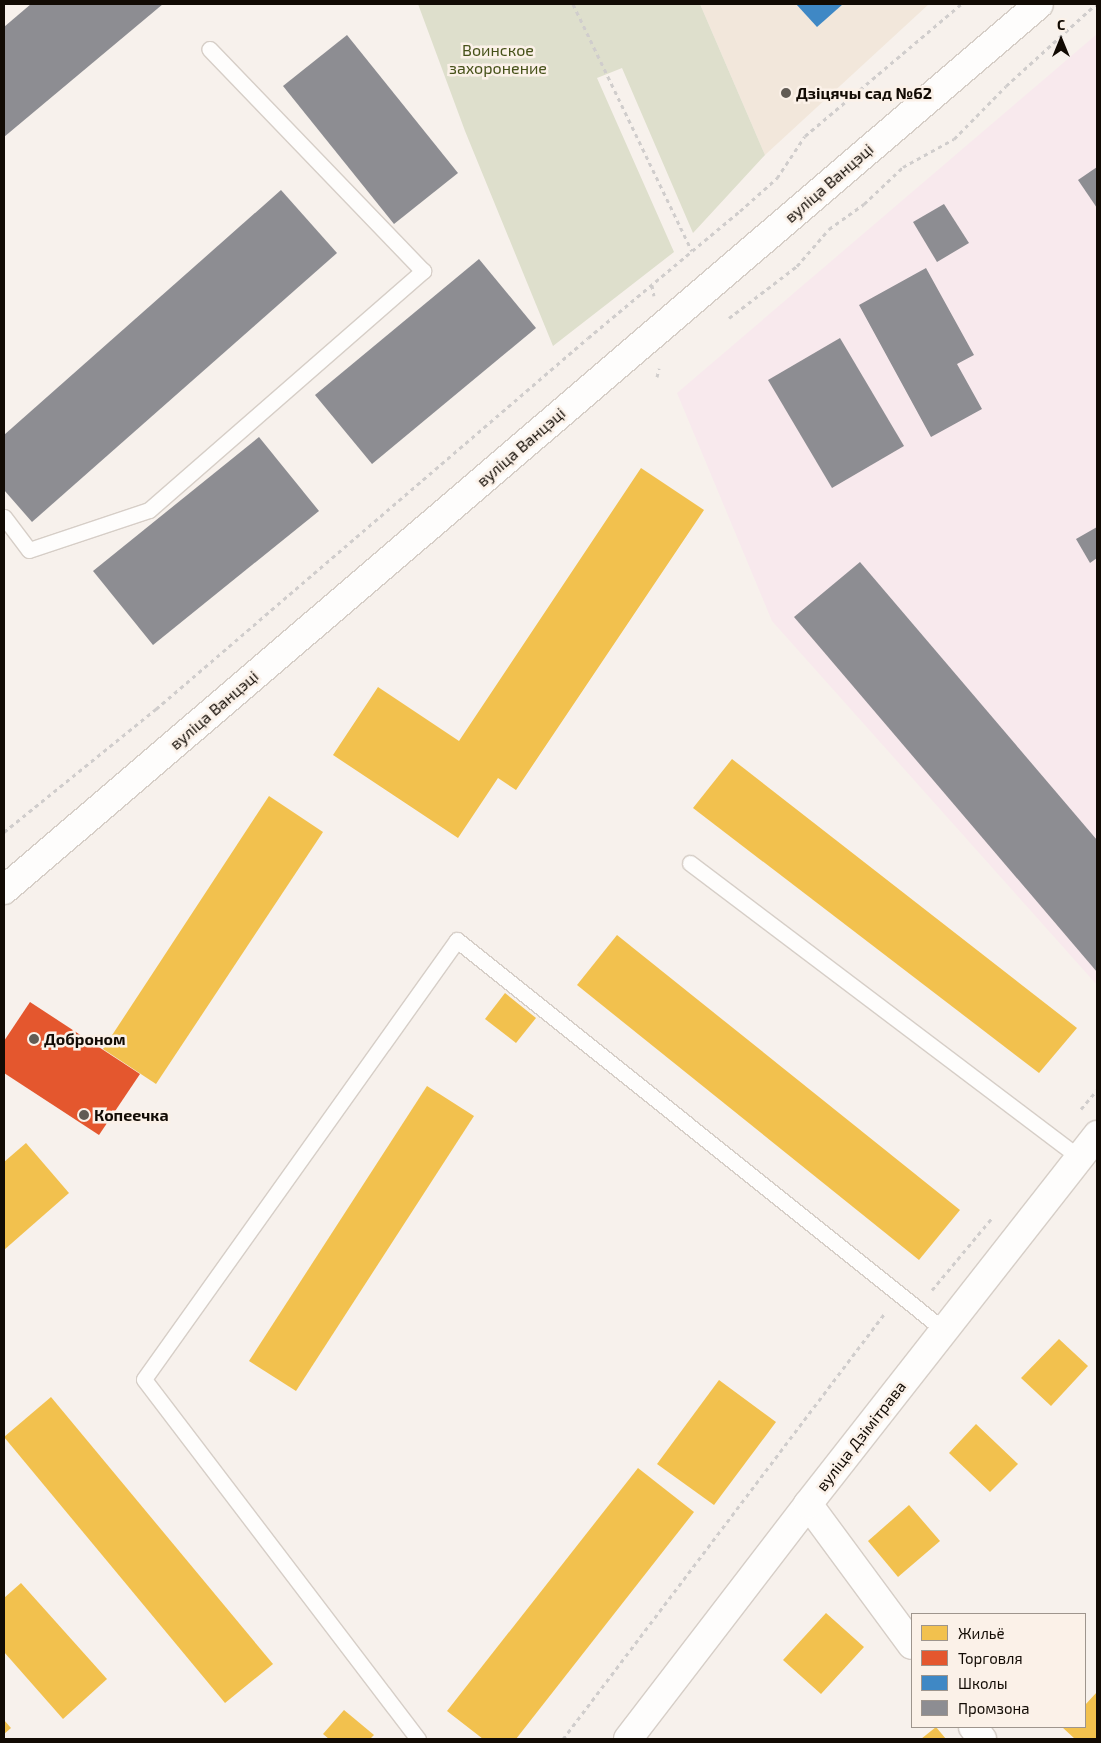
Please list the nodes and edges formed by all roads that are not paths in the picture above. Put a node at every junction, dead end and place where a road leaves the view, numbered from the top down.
1 (1039, 4) edge
2 (209, 49) dead end
3 (4, 517) edge
4 (690, 863) dead end
5 (4, 890) edge
6 (1097, 1135) edge
7 (1079, 1158) junction
8 (944, 1330) junction
9 (808, 1504) junction
10 (911, 1644) edge
11 (974, 1728) edge
12 (413, 1737) edge
13 (628, 1739) edge
14 (982, 1739) edge

1 - 5 main road, вуліца Ванцэці
2 - 3 lane
4 - 7 lane
6 - 7 main road, вуліца Дзімітрава
7 - 8 main road, вуліца Дзімітрава
8 - 9 main road, вуліца Дзімітрава
8 - 12 lane
9 - 10 main road
9 - 13 main road, вуліца Дзімітрава
11 - 14 main road

